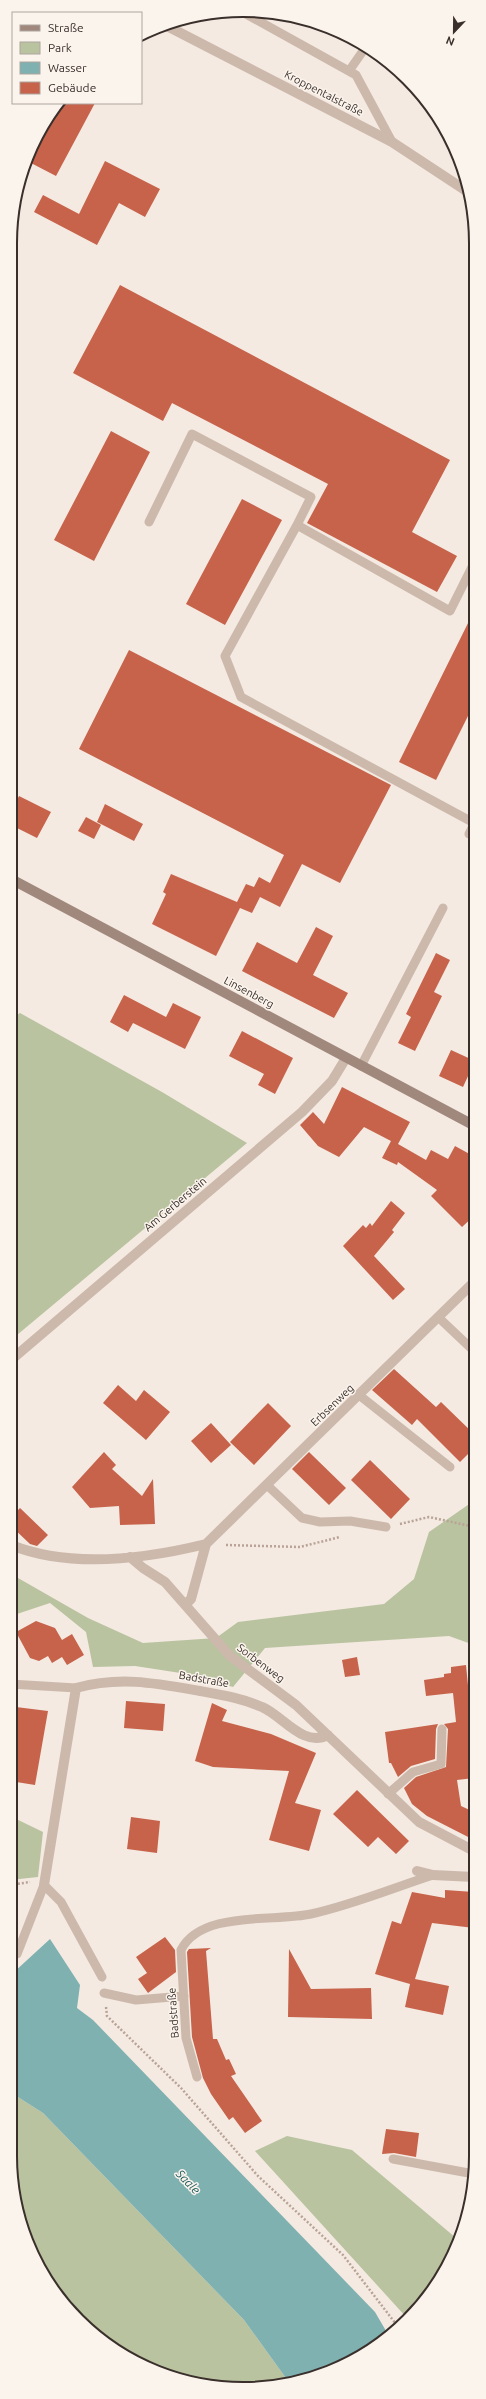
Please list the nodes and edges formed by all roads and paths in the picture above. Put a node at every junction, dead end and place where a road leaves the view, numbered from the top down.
1 (251, 17) edge
2 (172, 29) edge
3 (363, 51) edge
4 (349, 71) junction
5 (392, 142) junction
6 (462, 188) edge
7 (148, 522) dead end
8 (297, 525) junction
9 (469, 572) edge
10 (469, 820) edge
11 (17, 882) edge
12 (443, 908) dead end
13 (346, 1058) junction
14 (361, 1066) junction
15 (469, 1123) edge
16 (469, 1288) edge
17 (438, 1317) junction
18 (469, 1346) edge
19 (17, 1355) edge
20 (359, 1395) junction
21 (450, 1467) dead end
22 (267, 1485) junction
23 (386, 1527) dead end
24 (206, 1544) junction
25 (17, 1547) edge
26 (130, 1557) junction
27 (186, 1604) junction
28 (17, 1684) edge
29 (76, 1688) junction
30 (442, 1729) dead end
31 (328, 1735) junction
32 (388, 1794) junction
33 (469, 1848) edge
34 (417, 1870) dead end
35 (433, 1874) junction
36 (469, 1877) edge
37 (17, 1884) edge
38 (44, 1885) junction
39 (17, 1954) dead end
40 (102, 1977) dead end
41 (104, 1993) joint
42 (184, 1996) junction
43 (197, 2076) dead end
44 (393, 2159) dead end
45 (469, 2173) edge
46 (395, 2323) edge

1 - 4 lane
2 - 5 street, Kroppentalstraße
3 - 4 lane
4 - 5 lane
5 - 6 street, Kroppentalstraße
7 - 8 lane
8 - 9 lane
8 - 10 lane
11 - 13 main road, Linsenberg
12 - 14 lane
13 - 14 main road, Linsenberg
13 - 19 street, Am Gerberstein
14 - 15 main road, Linsenberg
16 - 17 street, Erbsenweg
17 - 18 lane
17 - 20 street, Erbsenweg
20 - 21 lane
20 - 22 street, Erbsenweg
22 - 23 lane
22 - 24 street, Erbsenweg
24 - 26 street
24 - 27 street
25 - 26 street
26 - 27 street, Sorbenweg
27 - 31 street, Sorbenweg
28 - 29 lane
29 - 31 street, Badstraße
29 - 38 street
30 - 32 lane
31 - 32 street
32 - 33 street
34 - 35 street, Badstraße
35 - 36 street, Badstraße
35 - 42 lane, Badstraße
37 - 38 path
38 - 39 lane
38 - 40 lane
41 - 42 lane
41 - 46 path
42 - 43 lane, Badstraße
44 - 45 lane

